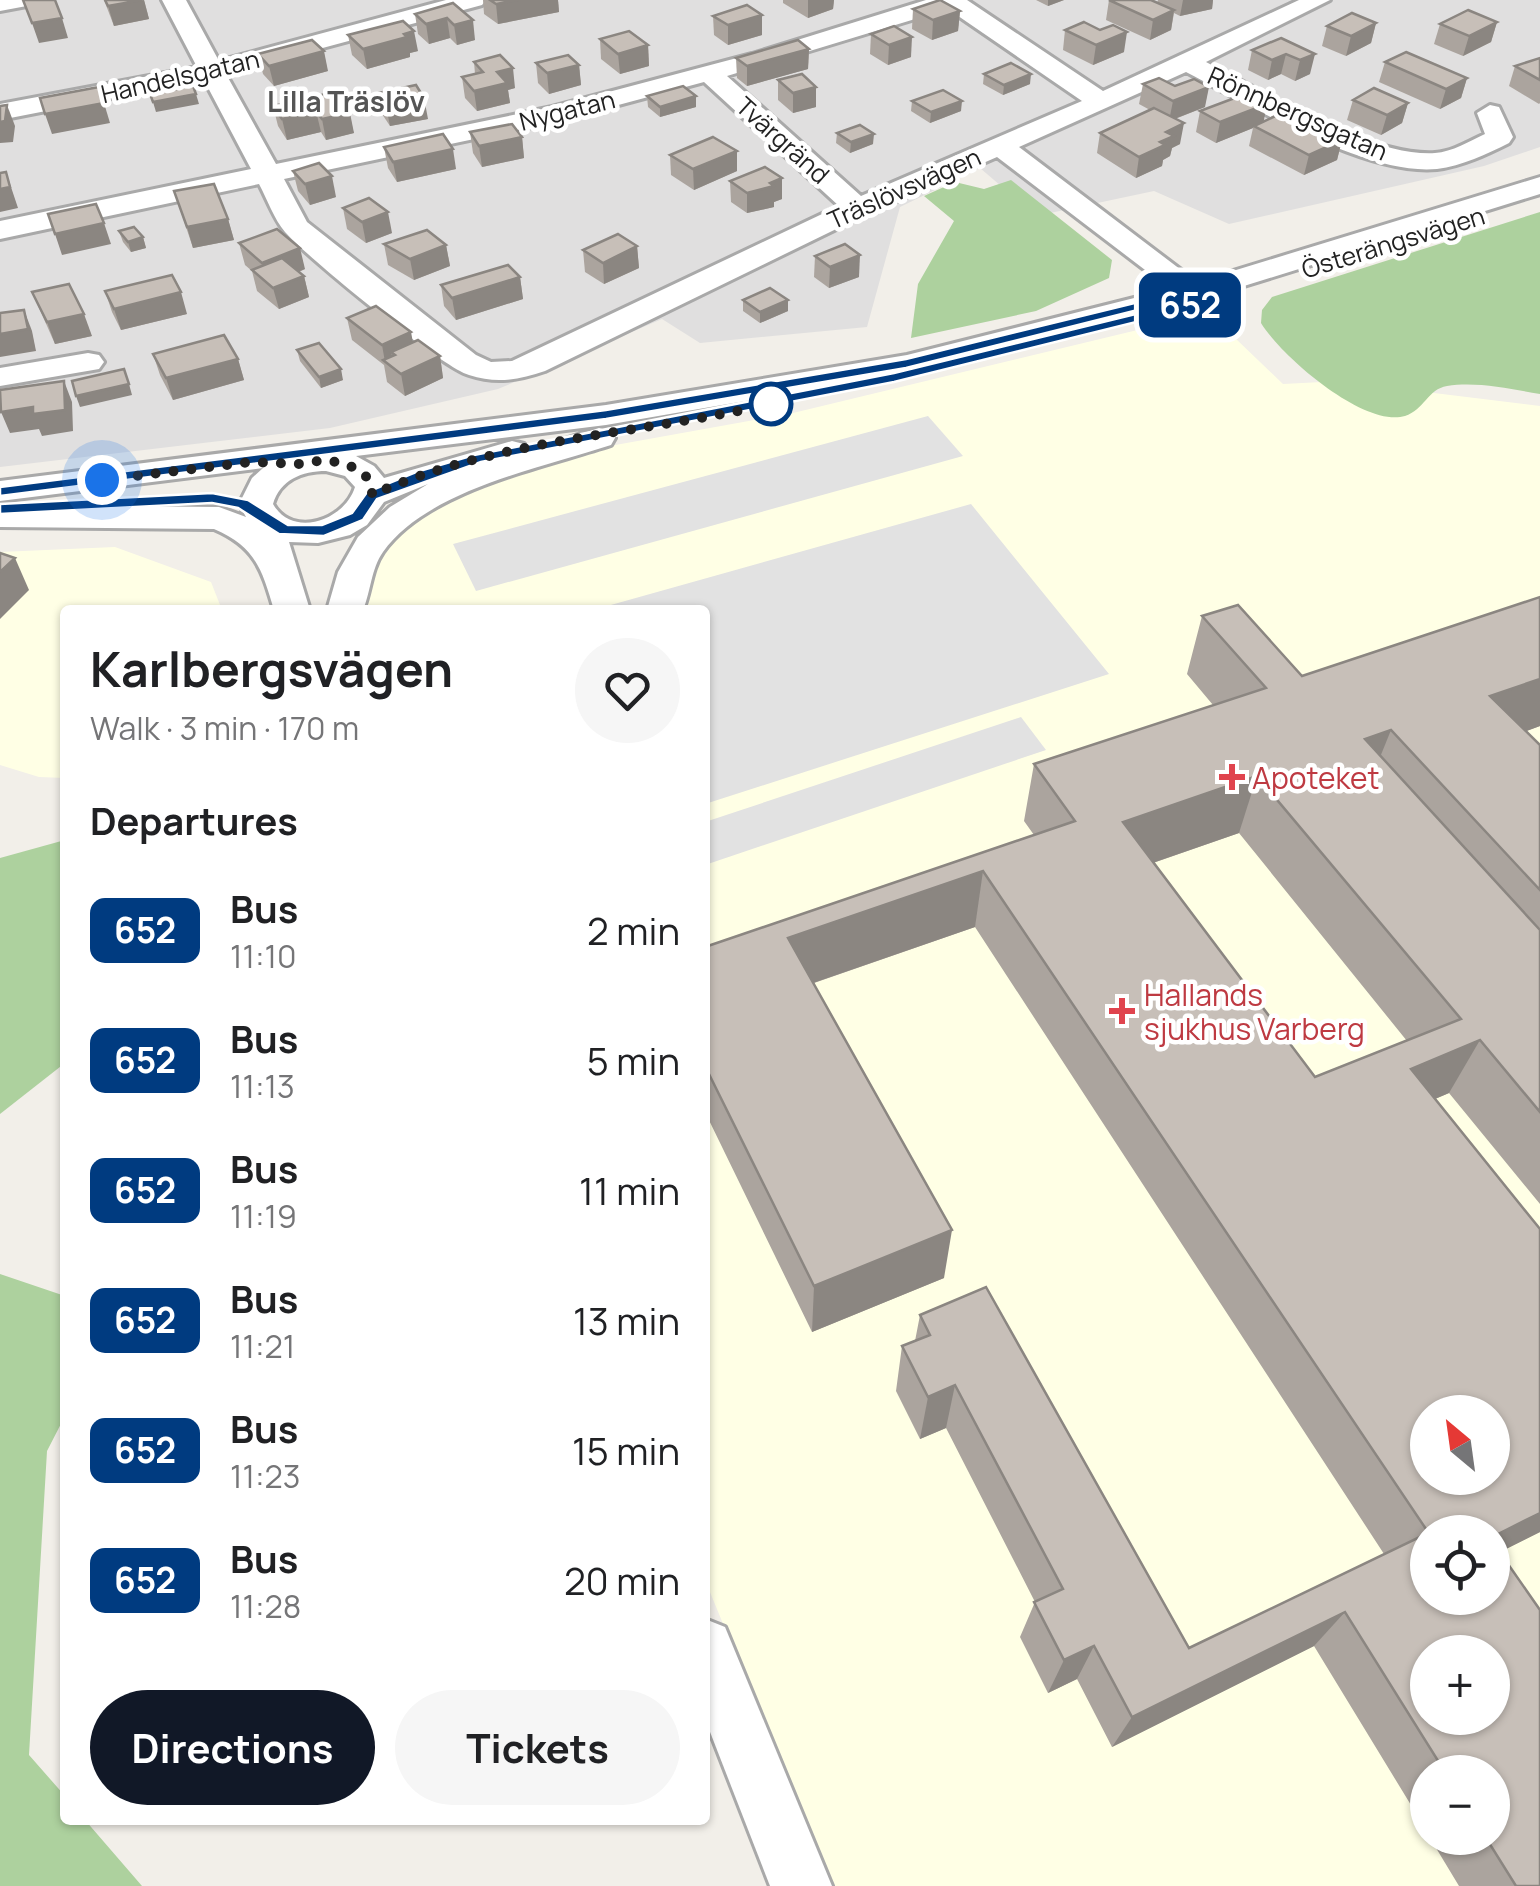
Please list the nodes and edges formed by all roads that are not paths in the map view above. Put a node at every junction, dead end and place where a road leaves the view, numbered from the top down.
1 (24, 0) edge
2 (174, 0) edge
3 (474, 0) edge
4 (951, 0) edge
5 (1318, 0) edge
6 (0, 4) edge
7 (1187, 62) junction
8 (212, 71) junction
9 (709, 73) junction
10 (1101, 102) junction
11 (0, 112) edge
12 (1490, 113) dead end
13 (1000, 146) junction
14 (265, 175) junction
15 (1540, 185) edge
16 (1540, 196) edge
17 (858, 208) junction
18 (0, 230) edge
19 (1198, 297) junction
20 (88, 362) dead end
21 (0, 377) edge
22 (602, 426) junction
23 (335, 461) junction
24 (251, 462) junction
25 (298, 464) junction
26 (0, 492) edge
27 (365, 506) junction
28 (0, 513) edge
29 (261, 515) junction
30 (276, 559) junction
31 (290, 605) edge
32 (325, 605) edge
33 (348, 605) edge
34 (710, 1660) edge
35 (800, 1886) edge

1 - 6 street
2 - 8 street
3 - 8 street, Handelsgatan
4 - 9 street, Nygatan
4 - 10 street
5 - 7 street, Träslövsvägen
7 - 10 street, Träslövsvägen
7 - 12 street, Rönnbergsgatan
8 - 11 street, Handelsgatan
8 - 14 street
9 - 14 street, Nygatan
9 - 17 street, Tvärgränd
10 - 13 street, Träslövsvägen
13 - 17 street, Träslövsvägen
13 - 19 street
14 - 17 street, Träslövsvägen
14 - 18 street, Nygatan
15 - 19 street, Österängsvägen
16 - 19 street, Österängsvägen
19 - 22 street, Österängsvägen
20 - 21 street
22 - 23 street, Österängsvägen
22 - 24 street, Österängsvägen
22 - 27 street, Österängsvägen
22 - 33 street
23 - 25 street
23 - 27 street
24 - 25 street, Österängsvägen
24 - 26 street, Österängsvägen
25 - 29 street
27 - 29 street
27 - 32 street
28 - 29 street
28 - 30 street
29 - 30 street
30 - 31 street
34 - 35 street

